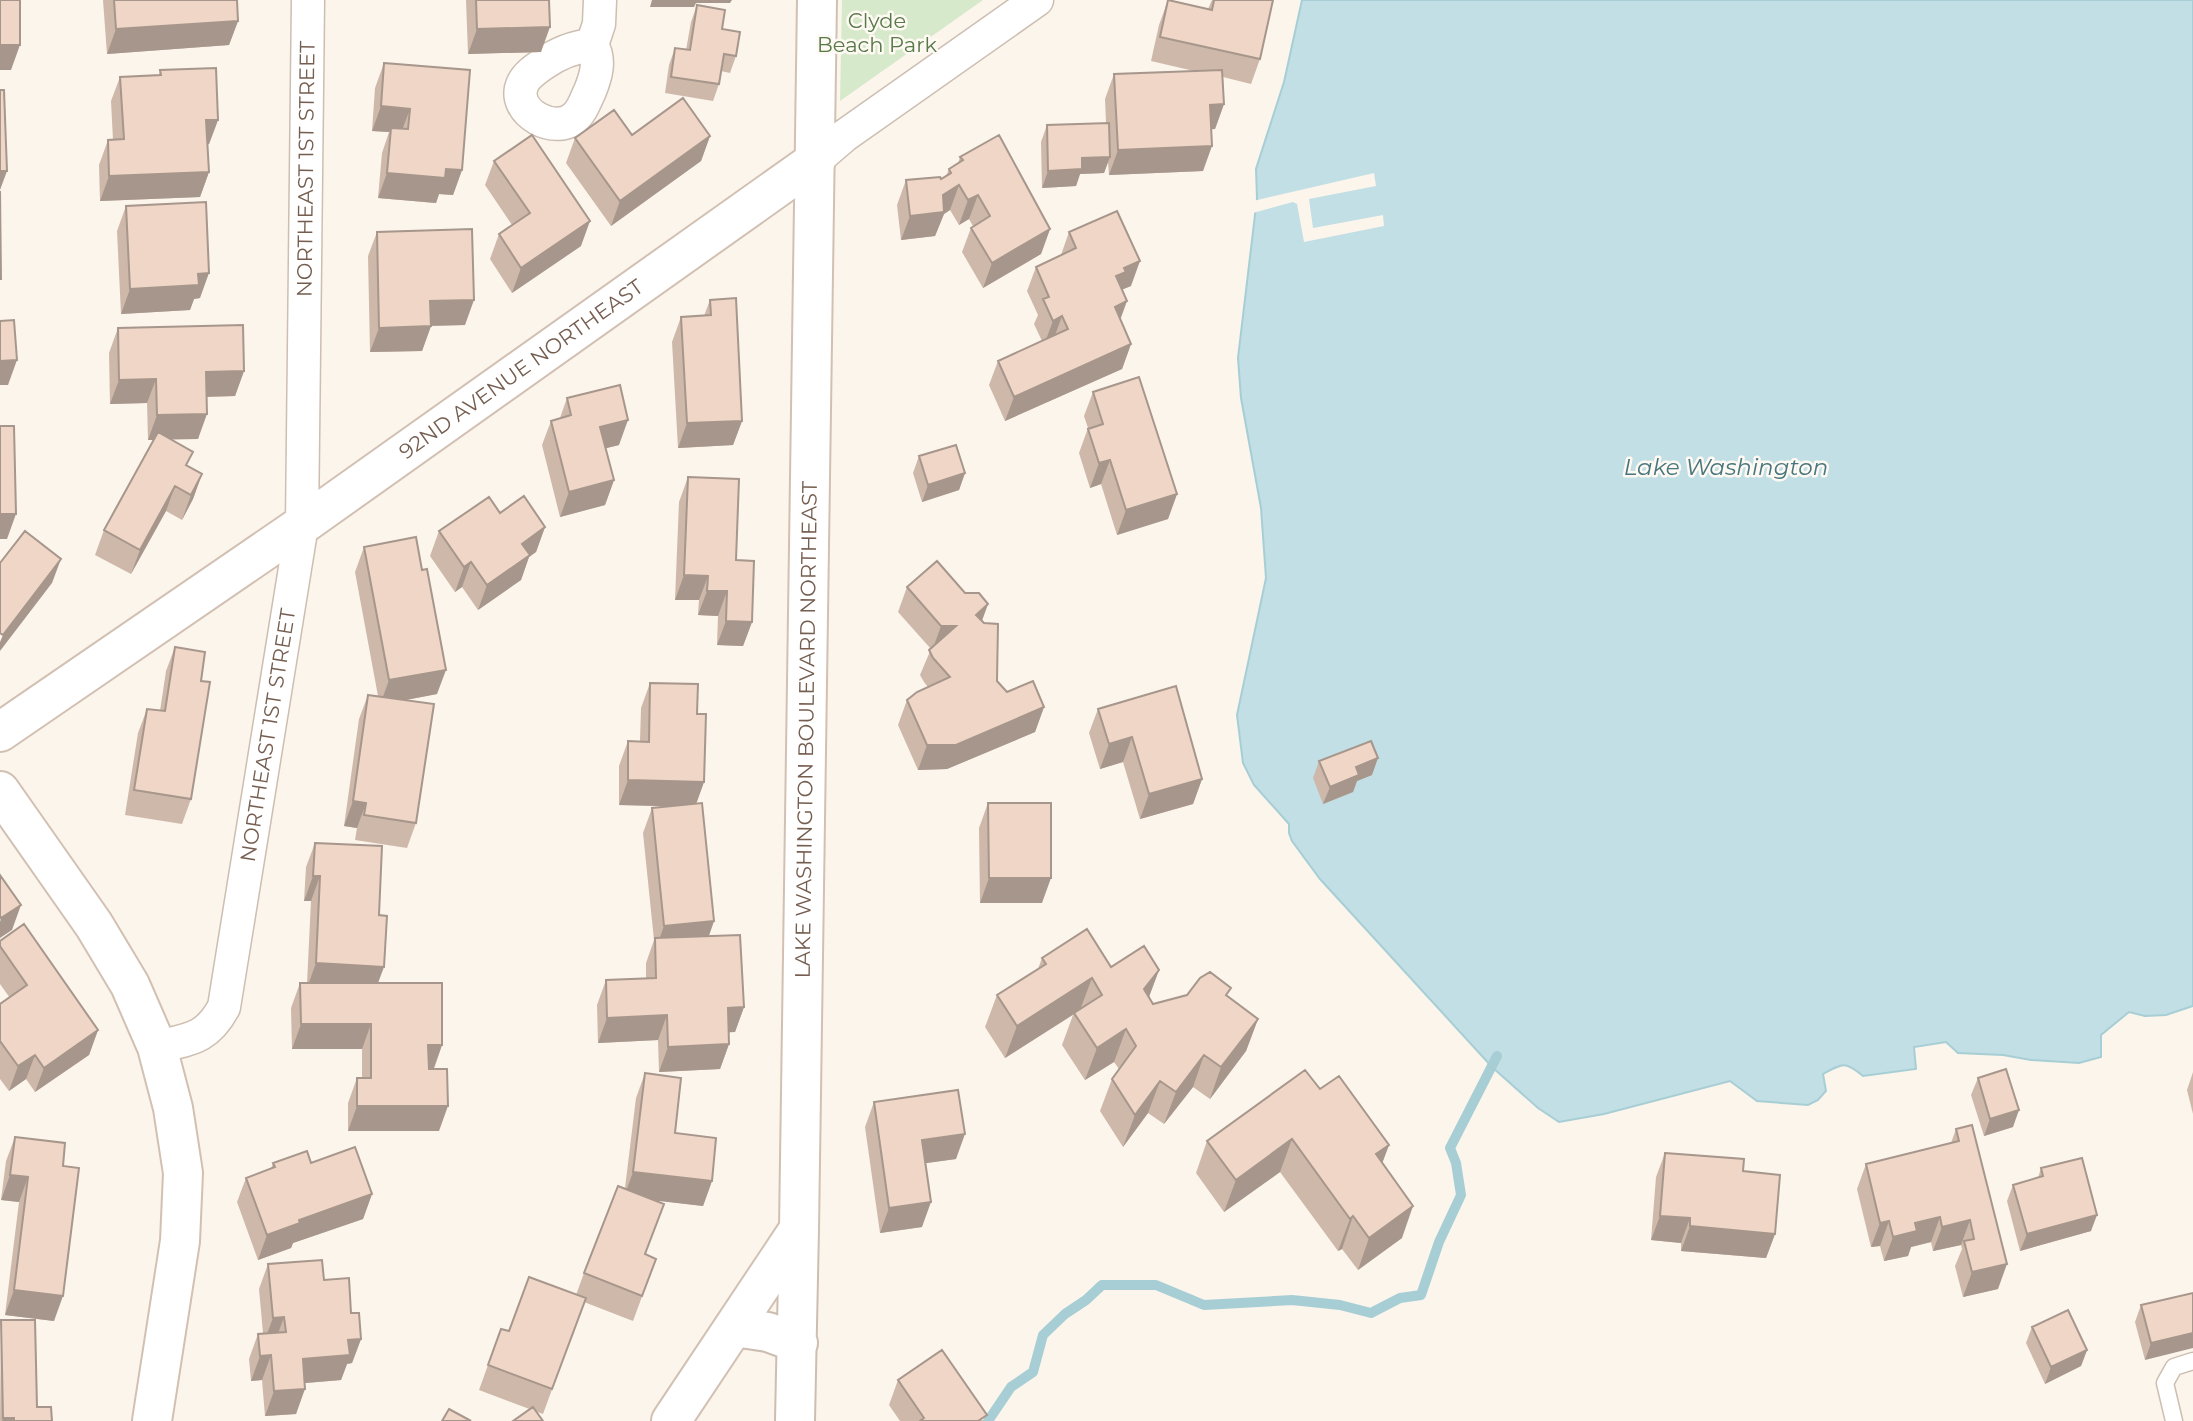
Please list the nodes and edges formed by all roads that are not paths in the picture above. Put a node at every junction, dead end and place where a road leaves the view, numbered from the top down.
1 (308, 0) edge
2 (600, 0) edge
3 (817, 0) edge
4 (1037, 0) edge
5 (592, 45) dead end
6 (816, 160) junction
7 (302, 525) junction
8 (0, 732) edge
9 (0, 791) edge
10 (157, 1047) junction
11 (799, 1229) junction
12 (734, 1327) junction
13 (798, 1343) junction
14 (2193, 1361) edge
15 (152, 1421) edge
16 (671, 1421) edge
17 (795, 1421) edge
18 (2174, 1421) edge

1 - 7 street, NORTHEAST 1ST STREET
2 - 5 street
3 - 6 main road, LAKE WASHINGTON BOULEVARD NORTHEAST
4 - 6 street, 92ND AVENUE NORTHEAST
6 - 7 main road, 92ND AVENUE NORTHEAST
6 - 11 main road, LAKE WASHINGTON BOULEVARD NORTHEAST
7 - 8 main road, 92ND AVENUE NORTHEAST
7 - 10 street, NORTHEAST 1ST STREET
9 - 10 main road
10 - 15 main road
11 - 12 main road
11 - 13 main road, LAKE WASHINGTON BOULEVARD NORTHEAST
12 - 13 main road
12 - 16 main road
13 - 17 main road, LAKE WASHINGTON BOULEVARD NORTHEAST
14 - 18 lane

